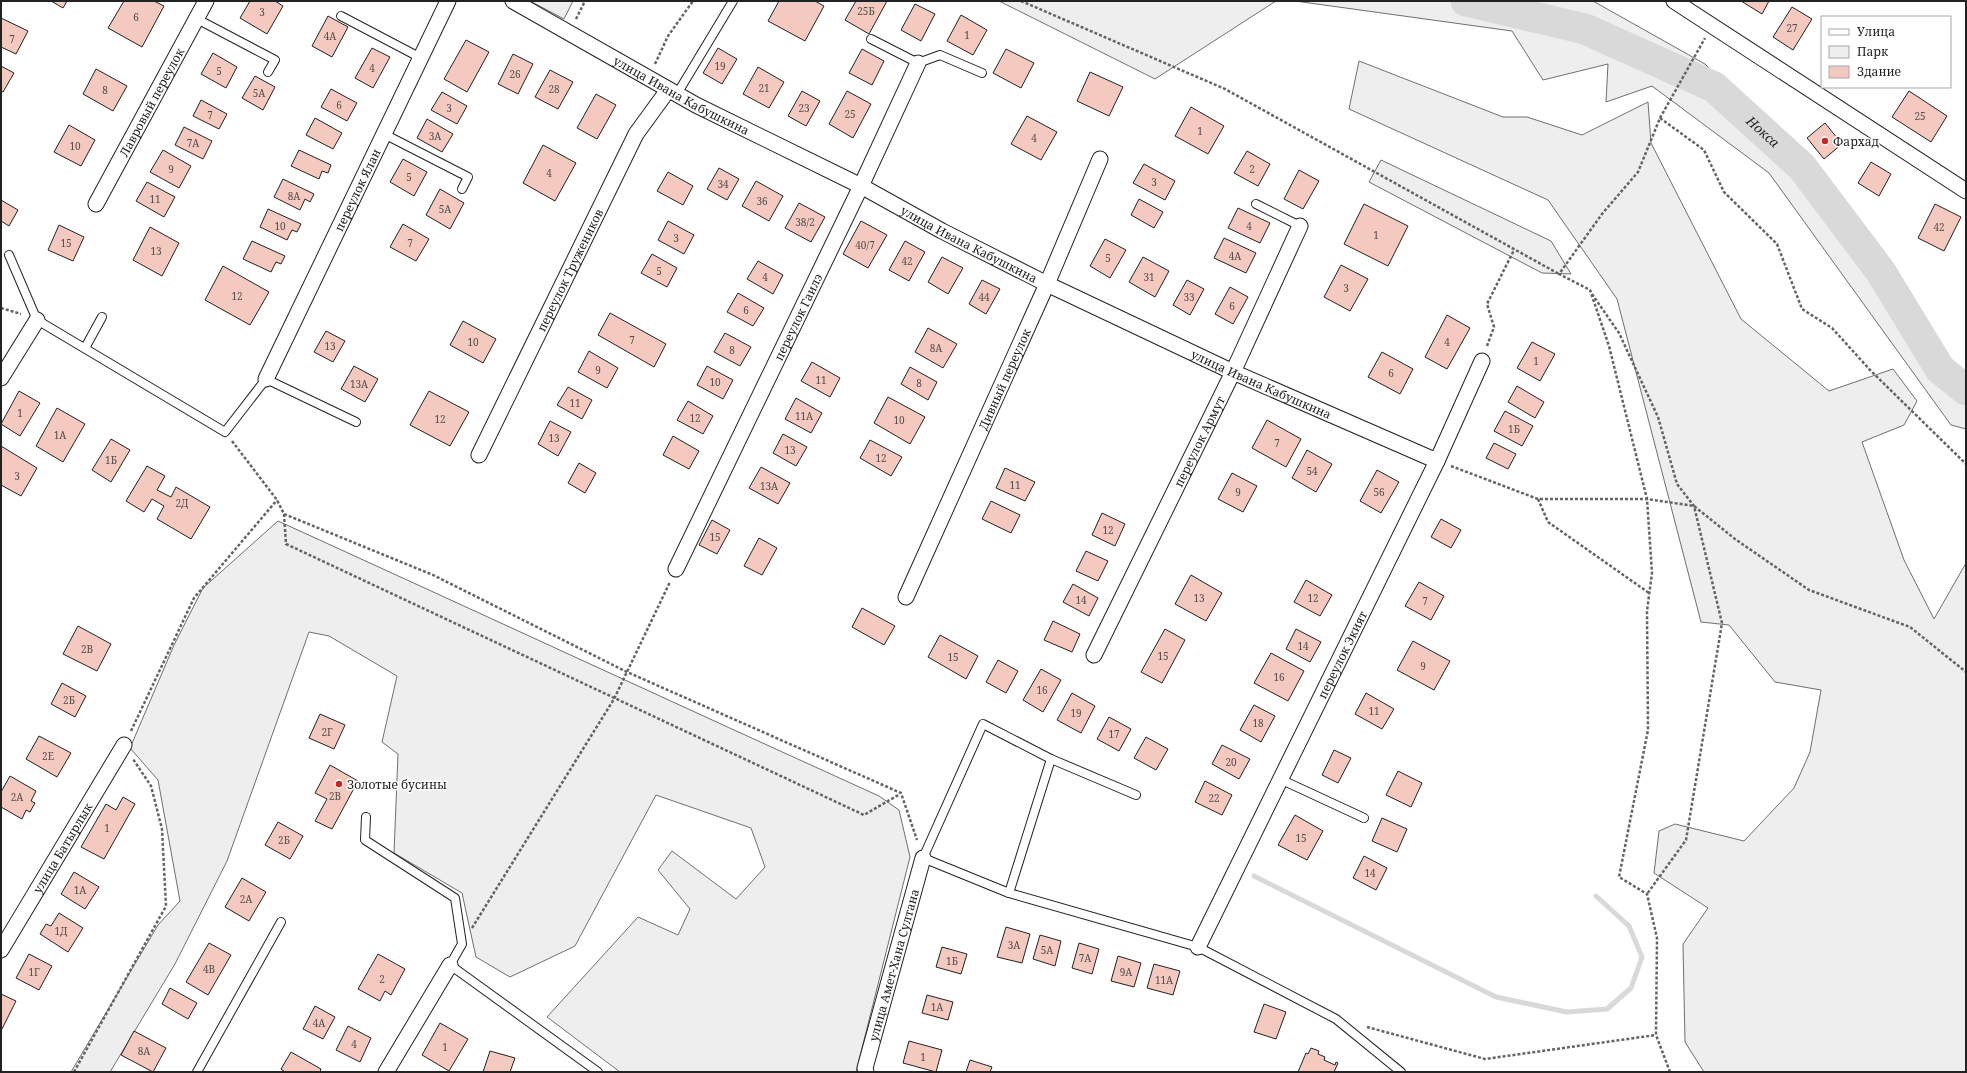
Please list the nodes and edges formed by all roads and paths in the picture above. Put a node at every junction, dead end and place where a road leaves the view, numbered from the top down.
1 (206, 1) edge
2 (448, 1) edge
3 (513, 1) edge
4 (693, 1) edge
5 (733, 1) edge
6 (1021, 1) edge
7 (1674, 1) edge
8 (341, 16) dead end
9 (197, 19) junction
10 (1712, 26) junction
11 (871, 39) dead end
12 (421, 58) junction
13 (918, 63) junction
14 (268, 72) dead end
15 (982, 73) dead end
16 (648, 79) junction
17 (673, 92) junction
18 (1660, 118) junction
19 (384, 134) junction
20 (1100, 159) dead end
21 (861, 186) junction
22 (462, 189) dead end
23 (1966, 191) edge
24 (96, 204) dead end
25 (1256, 204) dead end
26 (1300, 226) joint
27 (1514, 250) junction
28 (8, 255) dead end
29 (1559, 274) junction
30 (1047, 284) junction
31 (1590, 290) junction
32 (102, 317) dead end
33 (37, 320) junction
34 (85, 348) junction
35 (1482, 361) joint
36 (1233, 372) junction
37 (1, 378) edge
38 (266, 379) junction
39 (356, 422) dead end
40 (225, 432) junction
41 (479, 455) dead end
42 (1437, 461) junction
43 (1966, 464) edge
44 (1538, 499) junction
45 (1647, 499) junction
46 (277, 500) junction
47 (1694, 506) junction
48 (284, 514) junction
49 (676, 569) joint
50 (1649, 593) junction
51 (906, 597) dead end
52 (1094, 655) dead end
53 (627, 672) junction
54 (1966, 672) edge
55 (614, 699) junction
56 (124, 745) junction
57 (1051, 759) junction
58 (1282, 780) junction
59 (901, 793) junction
60 (1136, 795) dead end
61 (366, 817) dead end
62 (1364, 818) dead end
63 (923, 858) junction
64 (1009, 894) junction
65 (1647, 894) junction
66 (281, 922) dead end
67 (462, 944) junction
68 (1198, 947) junction
69 (1, 950) edge
70 (450, 965) junction
71 (1366, 1027) dead end
72 (1656, 1035) junction
73 (74, 1072) edge
74 (197, 1072) edge
75 (386, 1072) edge
76 (598, 1072) edge
77 (866, 1072) edge
78 (1401, 1072) edge
79 (1670, 1072) edge

1 - 9 street, Лавровый переулок
2 - 12 street, переулок Ялан
3 - 16 street, улица Ивана Кабушкина
4 - 16 path
5 - 17 lane
6 - 27 path
7 - 10 street
8 - 12 lane
9 - 14 lane
9 - 24 street, Лавровый переулок
10 - 18 path
10 - 23 street
11 - 13 lane
12 - 19 street, переулок Ялан
13 - 15 lane
13 - 21 street, переулок Гаилэ
16 - 17 street, улица Ивана Кабушкина
17 - 21 street, улица Ивана Кабушкина
17 - 41 street, переулок Тружеников
18 - 29 path
18 - 43 path
19 - 22 lane
19 - 38 street, переулок Ялан
20 - 30 street, Дивный переулок
21 - 30 street, улица Ивана Кабушкина
21 - 49 street, переулок Гаилэ
25 - 26 lane
26 - 36 street, переулок Армут
27 - 29 path
27 - 35 path
28 - 33 lane
29 - 31 path
30 - 36 street, улица Ивана Кабушкина
30 - 51 street, Дивный переулок
31 - 45 path
31 - 47 path
32 - 34 lane
33 - 34 lane
33 - 37 street
34 - 40 lane
35 - 42 street, переулок Экият
36 - 42 street, улица Ивана Кабушкина
36 - 52 street, переулок Армут
38 - 39 lane
38 - 40 lane
40 - 46 path
42 - 44 path
42 - 58 street, переулок Экият
44 - 45 path
44 - 50 path
45 - 47 path
45 - 50 path
46 - 48 path
46 - 56 path
47 - 54 path
47 - 65 path
48 - 53 path
48 - 55 path
49 - 53 path
50 - 65 path
53 - 55 path
53 - 59 path
55 - 59 path
55 - 67 path
56 - 69 street, улица Батырлык
56 - 73 path
57 - 60 lane
57 - 63 lane
57 - 64 lane
58 - 62 lane
58 - 68 street, переулок Экият
59 - 63 path
61 - 67 lane
63 - 64 lane
63 - 77 street, улица Амет-Хана Султана
64 - 68 lane
65 - 72 path
66 - 74 lane
67 - 70 lane
68 - 78 lane
70 - 75 street
70 - 76 lane
71 - 72 path
72 - 79 path

